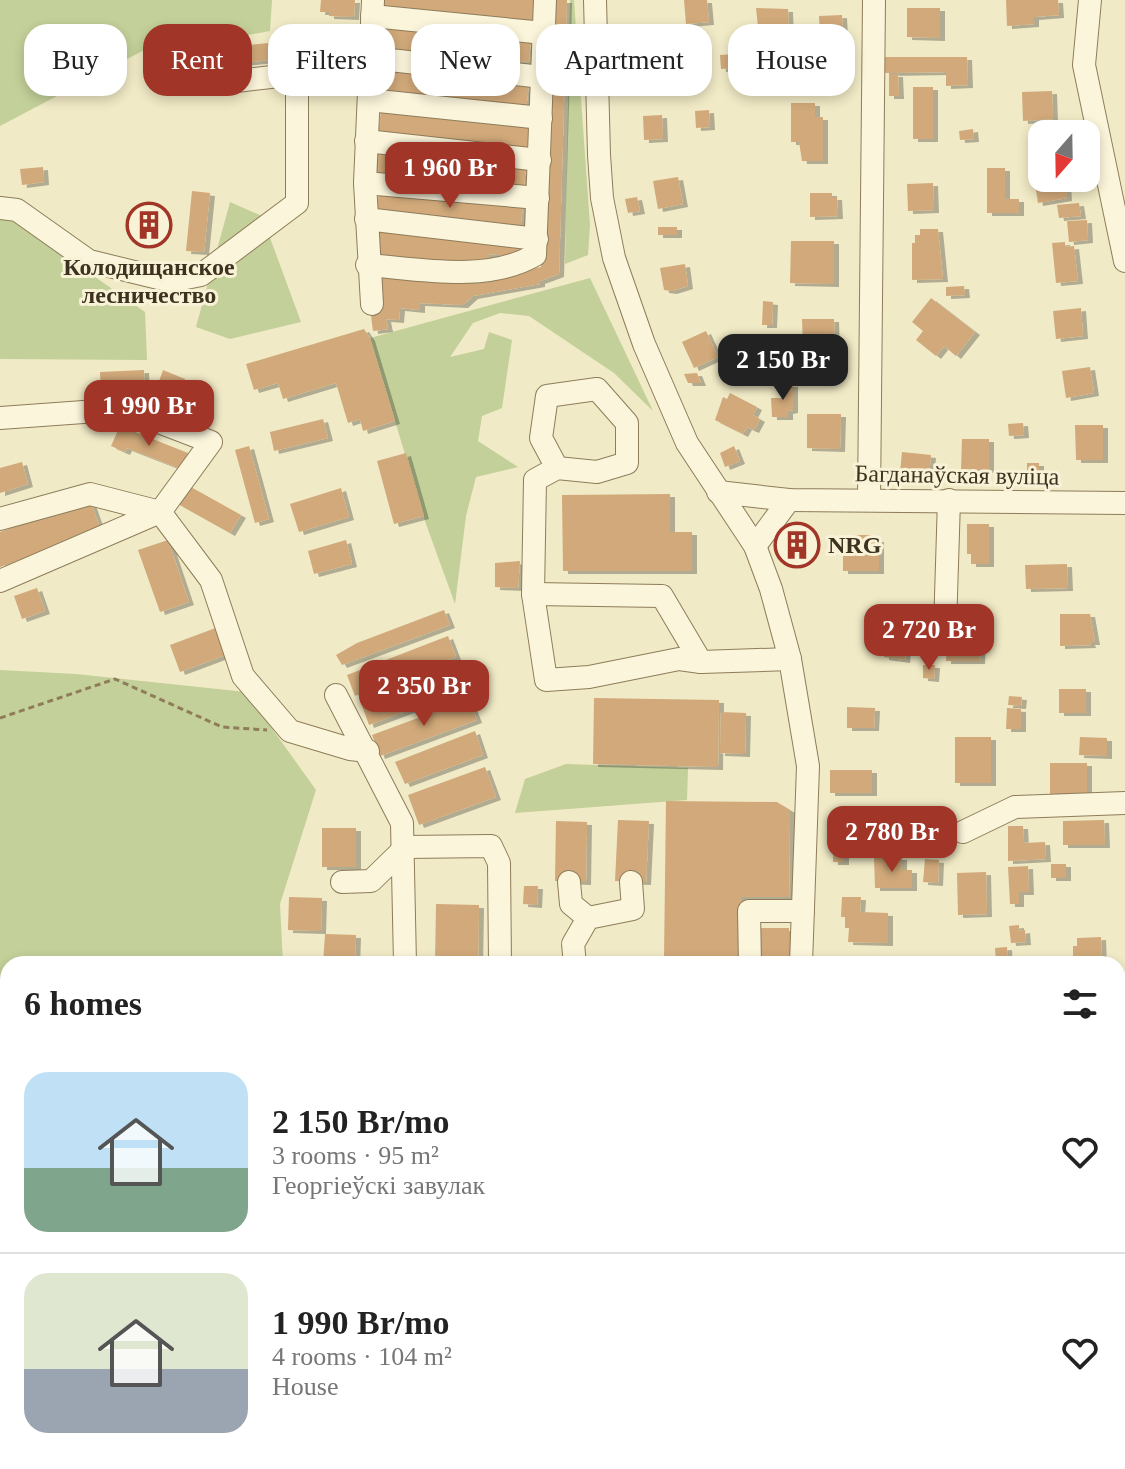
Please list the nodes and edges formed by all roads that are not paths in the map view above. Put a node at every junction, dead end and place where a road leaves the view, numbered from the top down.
1 (545, 0) edge
2 (595, 0) edge
3 (874, 0) edge
4 (1090, 0) edge
5 (373, 8) edge
6 (544, 24) edge
7 (536, 32) edge
8 (395, 61) edge
9 (536, 76) edge
10 (252, 79) edge
11 (369, 96) edge
12 (542, 96) edge
13 (369, 100) junction
14 (541, 118) junction
15 (366, 141) junction
16 (540, 160) junction
17 (365, 183) junction
18 (538, 198) junction
19 (0, 208) edge
20 (366, 219) junction
21 (537, 239) junction
22 (1125, 261) edge
23 (367, 265) junction
24 (372, 304) dead end
25 (0, 418) edge
26 (557, 468) junction
27 (718, 492) junction
28 (789, 500) junction
29 (869, 500) junction
30 (949, 500) junction
31 (1125, 503) edge
32 (160, 512) junction
33 (0, 519) edge
34 (755, 546) junction
35 (0, 581) edge
36 (533, 594) junction
37 (945, 628) dead end
38 (790, 659) junction
39 (701, 662) junction
40 (336, 695) dead end
41 (368, 751) junction
42 (1125, 803) edge
43 (963, 832) dead end
44 (406, 847) junction
45 (342, 882) dead end
46 (569, 882) dead end
47 (631, 882) dead end
48 (803, 911) junction
49 (588, 918) junction
50 (405, 956) edge
51 (500, 956) edge
52 (574, 956) edge
53 (750, 956) edge
54 (801, 956) edge

1 - 6 street
2 - 27 street
3 - 29 street
4 - 22 street
5 - 7 street
8 - 9 street
10 - 19 street
11 - 13 street
12 - 14 street
13 - 14 street
13 - 15 street
14 - 16 street
15 - 16 street
15 - 17 street
16 - 18 street
17 - 18 street
17 - 20 street
18 - 21 street
20 - 21 street
20 - 23 street
21 - 23 street
23 - 24 street
25 - 32 street
26 - 26 street
26 - 36 street
27 - 28 street, Багданаўская вуліца
27 - 34 street
28 - 29 street, Багданаўская вуліца
28 - 34 street
29 - 30 street, Багданаўская вуліца
30 - 31 street, Багданаўская вуліца
30 - 37 street
32 - 33 street
32 - 35 street
32 - 41 street
34 - 38 street
36 - 39 street
36 - 39 street
38 - 39 street
38 - 48 street
40 - 41 street
41 - 44 street
42 - 43 street
44 - 45 street
44 - 50 street
44 - 51 street
46 - 49 street
47 - 49 street
48 - 53 street
48 - 54 street
49 - 52 street

